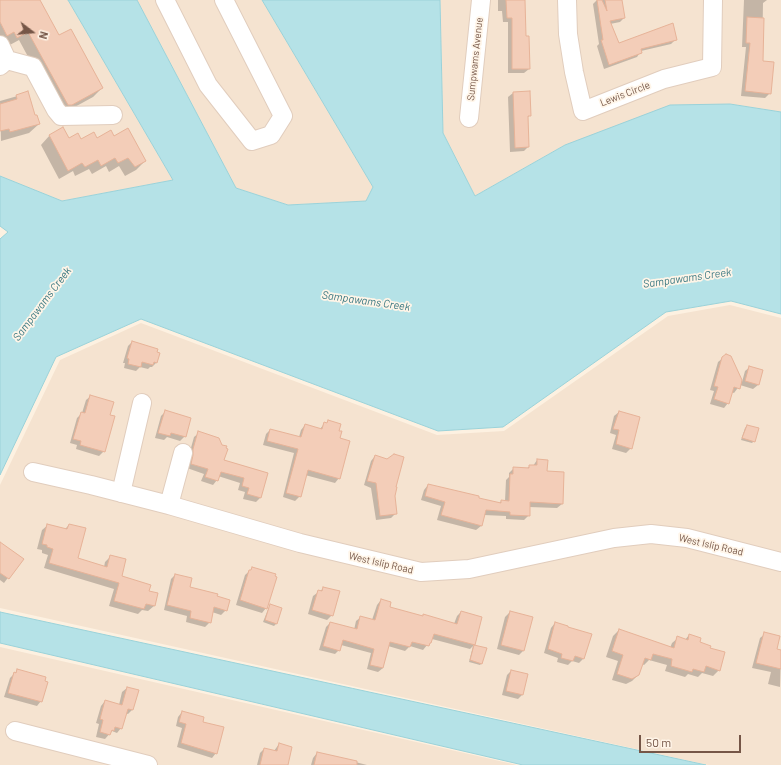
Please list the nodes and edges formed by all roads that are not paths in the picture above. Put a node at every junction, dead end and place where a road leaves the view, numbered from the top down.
1 (165, 0) edge
2 (224, 0) edge
3 (481, 0) edge
4 (567, 0) edge
5 (713, 0) edge
6 (2, 57) edge
7 (113, 115) dead end
8 (469, 118) dead end
9 (142, 402) dead end
10 (183, 452) dead end
11 (34, 472) dead end
12 (121, 493) junction
13 (170, 505) junction
14 (781, 562) edge
15 (15, 731) dead end
16 (148, 765) edge

1 - 2 street
3 - 8 street, Sumpwams Avenue
4 - 5 street, Lewis Circle
6 - 7 street
9 - 12 street
10 - 13 street
11 - 12 street, West Islip Road
12 - 13 street, West Islip Road
13 - 14 street, West Islip Road
15 - 16 street

